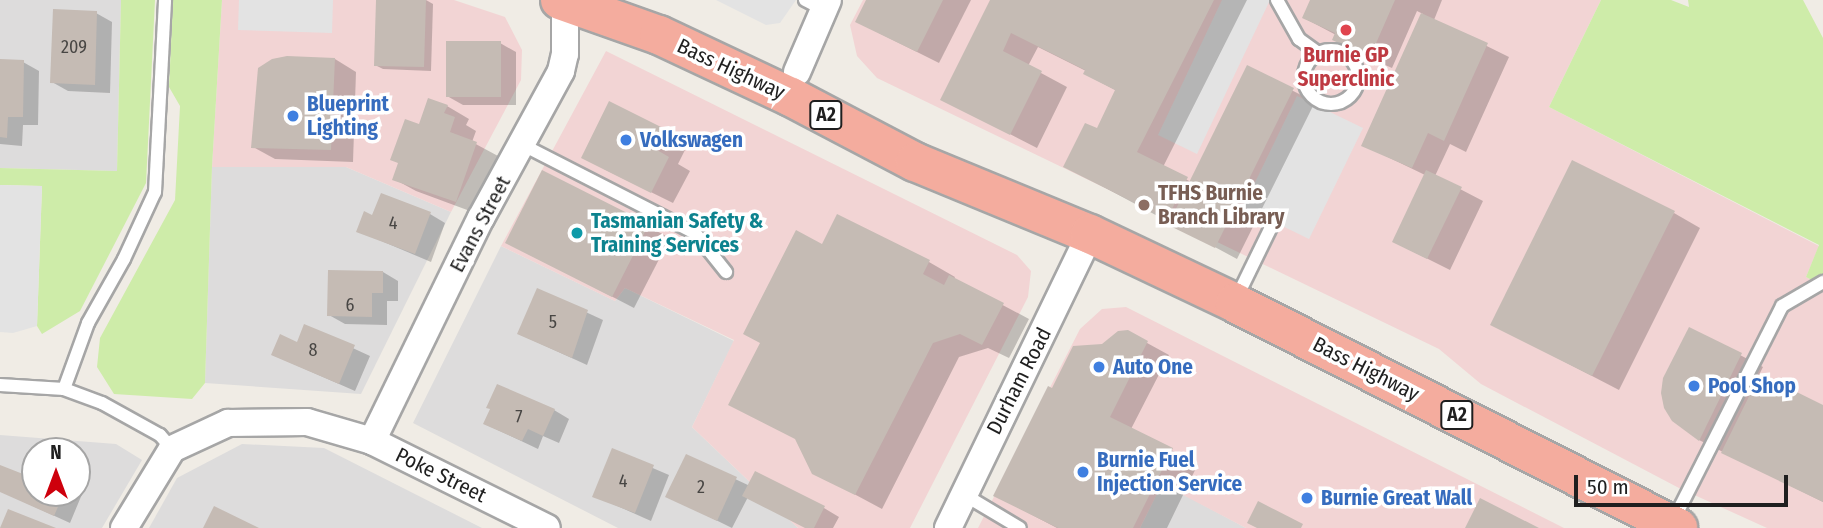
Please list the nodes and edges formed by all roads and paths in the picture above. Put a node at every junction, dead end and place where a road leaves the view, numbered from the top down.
1 (165, 0) edge
2 (630, 0) edge
3 (1277, 0) edge
4 (563, 1) edge
5 (819, 3) edge
6 (1318, 53) junction
7 (797, 72) junction
8 (523, 145) junction
9 (1274, 221) dead end
10 (1090, 234) junction
11 (726, 272) dead end
12 (1823, 282) edge
13 (1235, 303) junction
14 (0, 385) edge
15 (64, 389) junction
16 (372, 441) junction
17 (172, 449) junction
18 (963, 494) junction
19 (1675, 526) edge
20 (124, 528) edge
21 (547, 528) edge
22 (948, 528) edge
23 (1020, 528) edge

1 - 15 lane
2 - 7 highway, Bass Highway / A2
3 - 6 lane
4 - 8 street, Evans Street
4 - 10 highway, Bass Highway / A2
5 - 7 street
6 - 6 lane
7 - 10 highway, Bass Highway / A2
8 - 11 lane
8 - 16 street, Evans Street
9 - 13 lane
10 - 13 highway, Bass Highway / A2
10 - 18 street, Durham Road
12 - 19 lane
13 - 19 highway, Bass Highway / A2
14 - 15 lane
15 - 17 lane
16 - 17 street, Poke Street
16 - 21 street, Poke Street
17 - 20 street
18 - 22 street, Durham Road
18 - 23 lane

